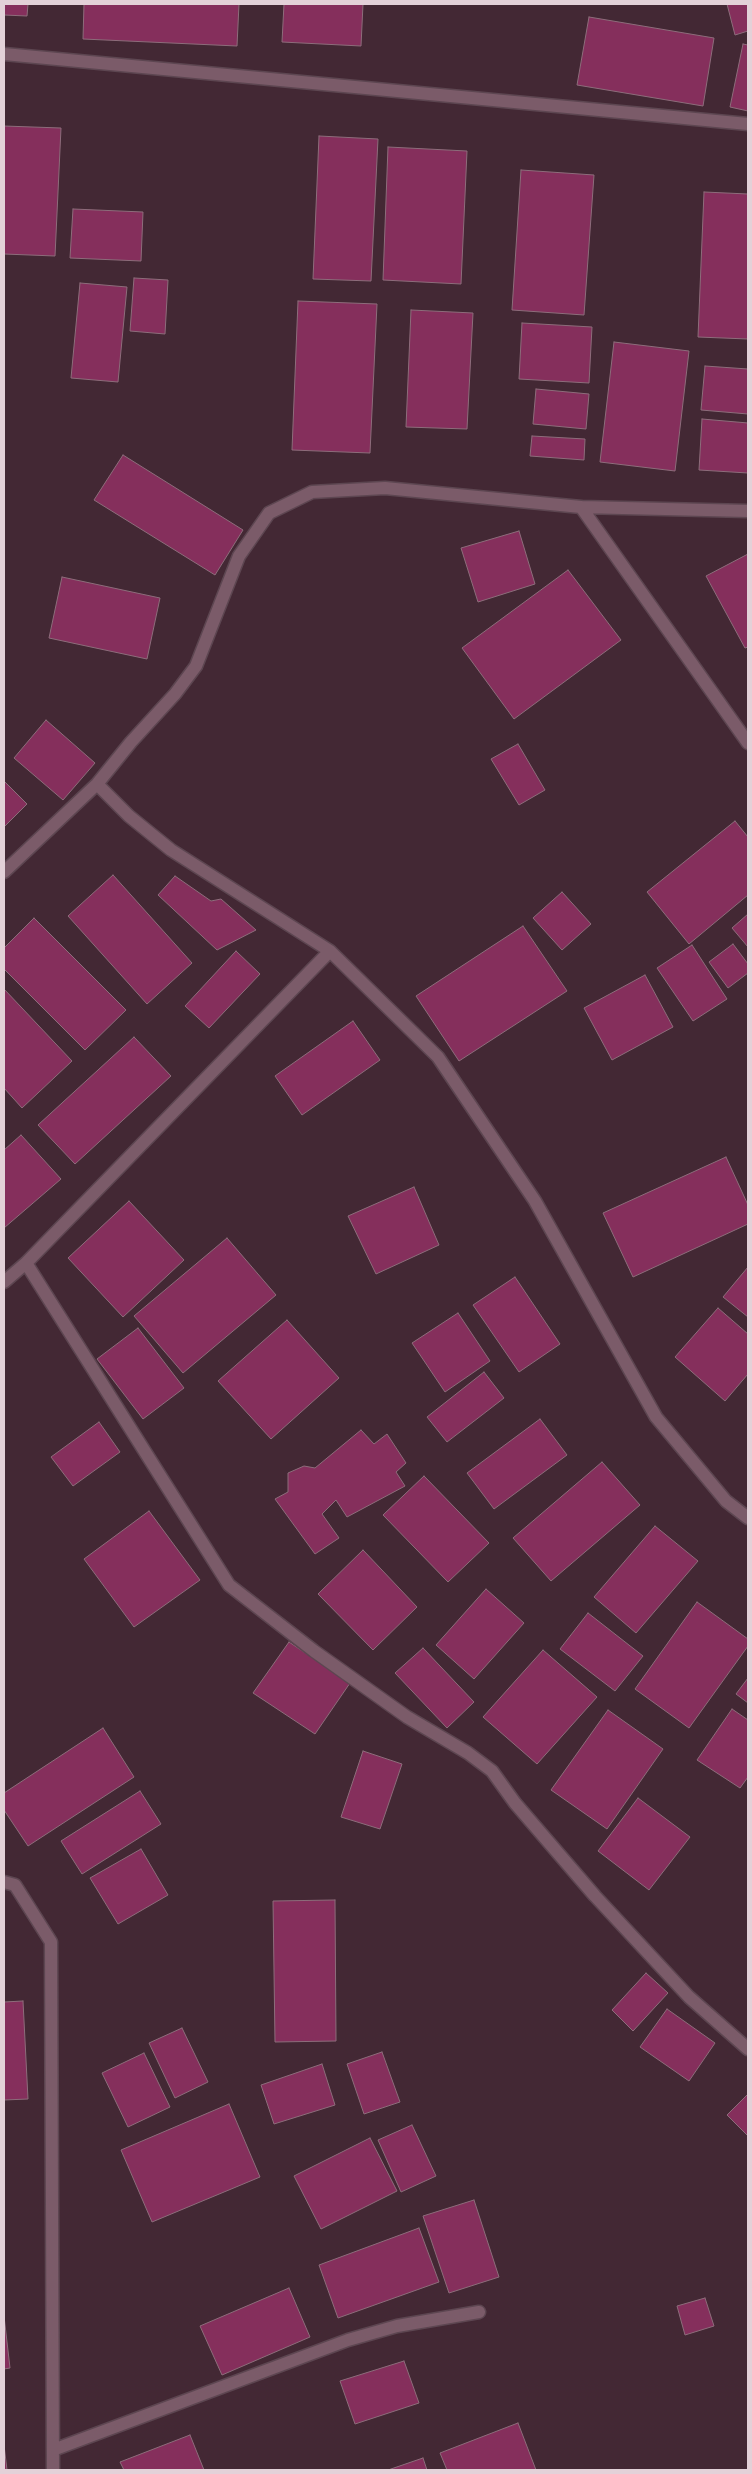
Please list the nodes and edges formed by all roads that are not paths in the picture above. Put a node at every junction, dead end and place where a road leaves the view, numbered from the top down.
1 (4, 54) edge
2 (748, 124) edge
3 (581, 507) junction
4 (748, 511) edge
5 (748, 743) edge
6 (97, 784) junction
7 (4, 872) edge
8 (330, 951) junction
9 (26, 1263) junction
10 (4, 1282) edge
11 (748, 1518) edge
12 (4, 1882) edge
13 (748, 2049) edge
14 (479, 2312) dead end
15 (53, 2450) junction
16 (53, 2470) edge

1 - 2 street
3 - 4 street
3 - 5 street
3 - 6 street
6 - 7 street
6 - 8 street
8 - 9 street
8 - 11 street
9 - 10 street
9 - 13 street
12 - 15 street
14 - 15 street
15 - 16 street

